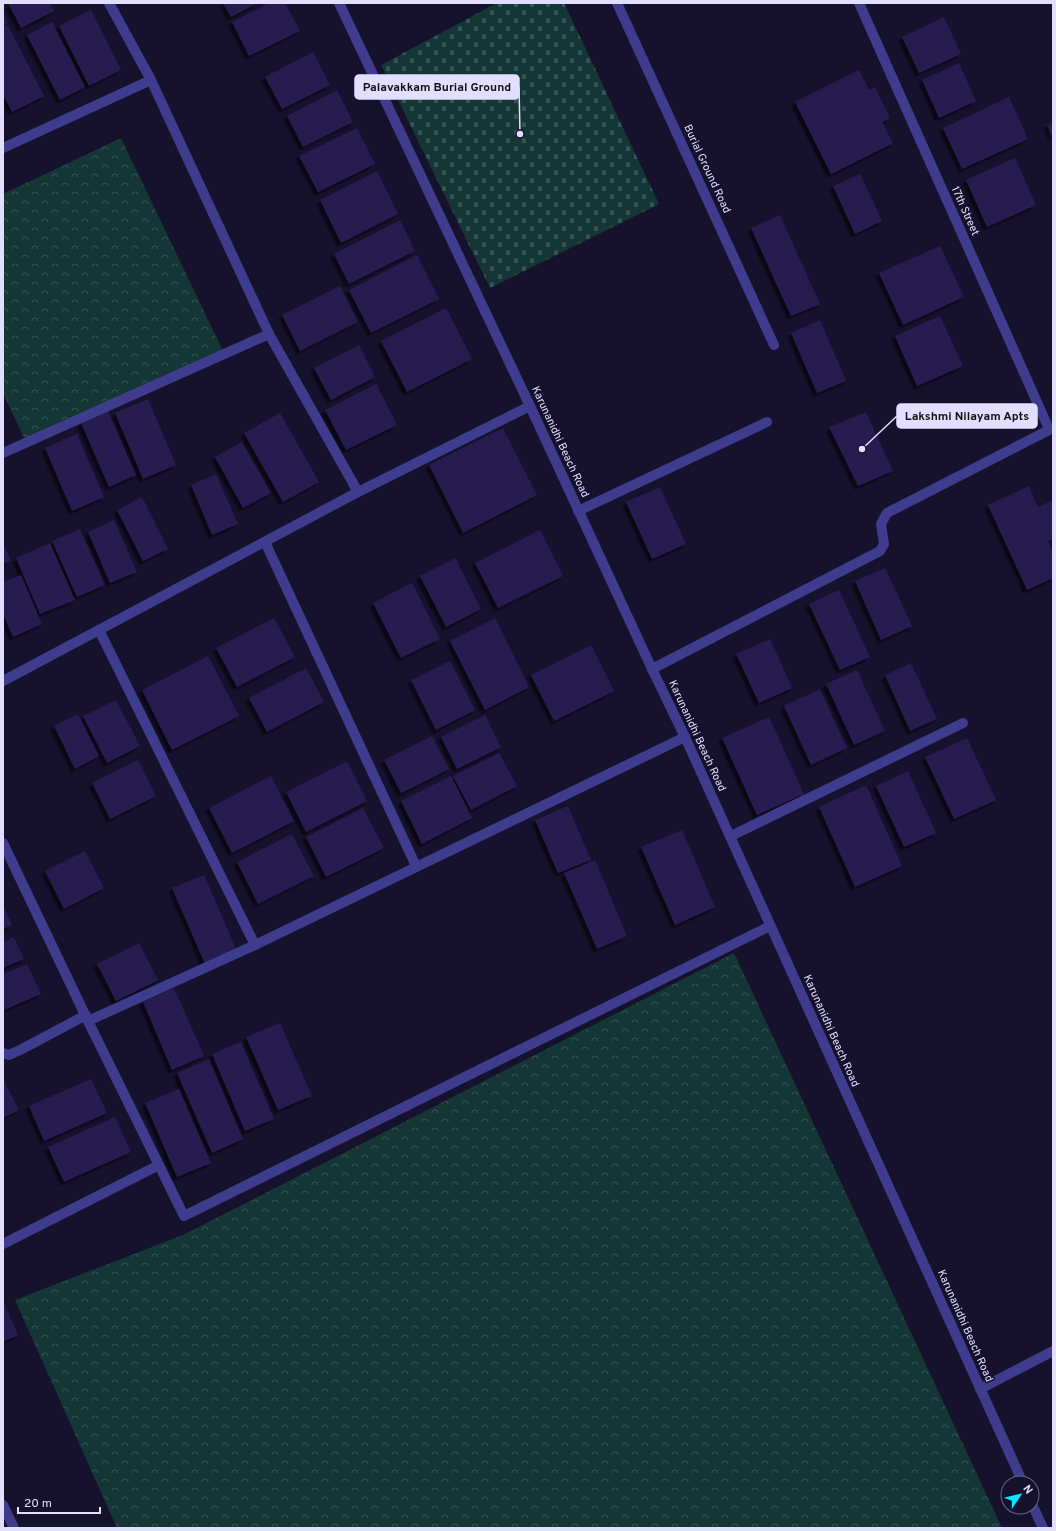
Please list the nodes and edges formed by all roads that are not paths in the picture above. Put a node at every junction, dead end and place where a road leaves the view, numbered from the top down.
1 (109, 3) edge
2 (340, 3) edge
3 (617, 3) edge
4 (859, 3) edge
5 (150, 80) junction
6 (3, 148) edge
7 (269, 334) junction
8 (774, 345) dead end
9 (530, 406) junction
10 (767, 422) dead end
11 (1051, 429) edge
12 (4, 449) edge
13 (358, 492) junction
14 (578, 511) junction
15 (265, 542) junction
16 (99, 630) junction
17 (652, 669) junction
18 (3, 680) edge
19 (963, 723) dead end
20 (685, 736) junction
21 (731, 836) junction
22 (3, 842) edge
23 (416, 866) junction
24 (770, 926) junction
25 (255, 945) junction
26 (87, 1018) junction
27 (3, 1053) edge
28 (159, 1165) junction
29 (3, 1244) edge
30 (1053, 1351) edge
31 (980, 1389) junction
32 (1018, 1475) edge
33 (3, 1505) edge
34 (1037, 1515) edge
35 (14, 1528) edge
36 (1043, 1528) edge

1 - 5 street
2 - 9 street, Karunanidhi Beach Road
3 - 8 street, Burial Ground Road
4 - 11 street, 17th Street
5 - 6 street
5 - 7 street
7 - 12 street
7 - 13 street
9 - 13 street
9 - 14 street, Karunanidhi Beach Road
10 - 14 street
11 - 17 street
13 - 15 street
14 - 17 street, Karunanidhi Beach Road
15 - 16 street
15 - 23 street
16 - 18 street
16 - 25 street
17 - 20 street, Karunanidhi Beach Road
19 - 21 street
20 - 21 street, Karunanidhi Beach Road
20 - 23 street
21 - 24 street, Karunanidhi Beach Road
22 - 26 street
23 - 25 street
24 - 28 street
24 - 31 street, Karunanidhi Beach Road
25 - 26 street
26 - 27 street
26 - 28 street
28 - 29 street
30 - 31 street
31 - 32 street, Karunanidhi Beach Road
33 - 35 street
34 - 36 street

